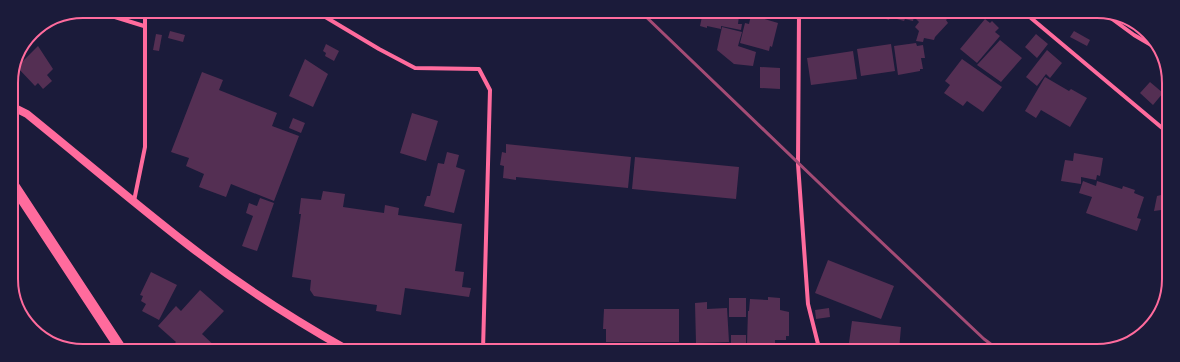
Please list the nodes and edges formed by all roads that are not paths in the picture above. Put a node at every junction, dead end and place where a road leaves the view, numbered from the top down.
1 (118, 18) edge
2 (145, 18) edge
3 (327, 18) edge
4 (799, 18) edge
5 (1031, 18) edge
6 (1113, 20) edge
7 (144, 26) junction
8 (1148, 43) edge
9 (18, 110) edge
10 (1162, 128) edge
11 (18, 191) edge
12 (134, 201) junction
13 (118, 344) edge
14 (337, 344) edge
15 (483, 344) edge
16 (818, 344) edge

1 - 7 street
2 - 7 street
3 - 15 street
4 - 16 street
5 - 10 street
6 - 8 street
7 - 12 street
9 - 12 main road
11 - 13 highway
12 - 14 main road

